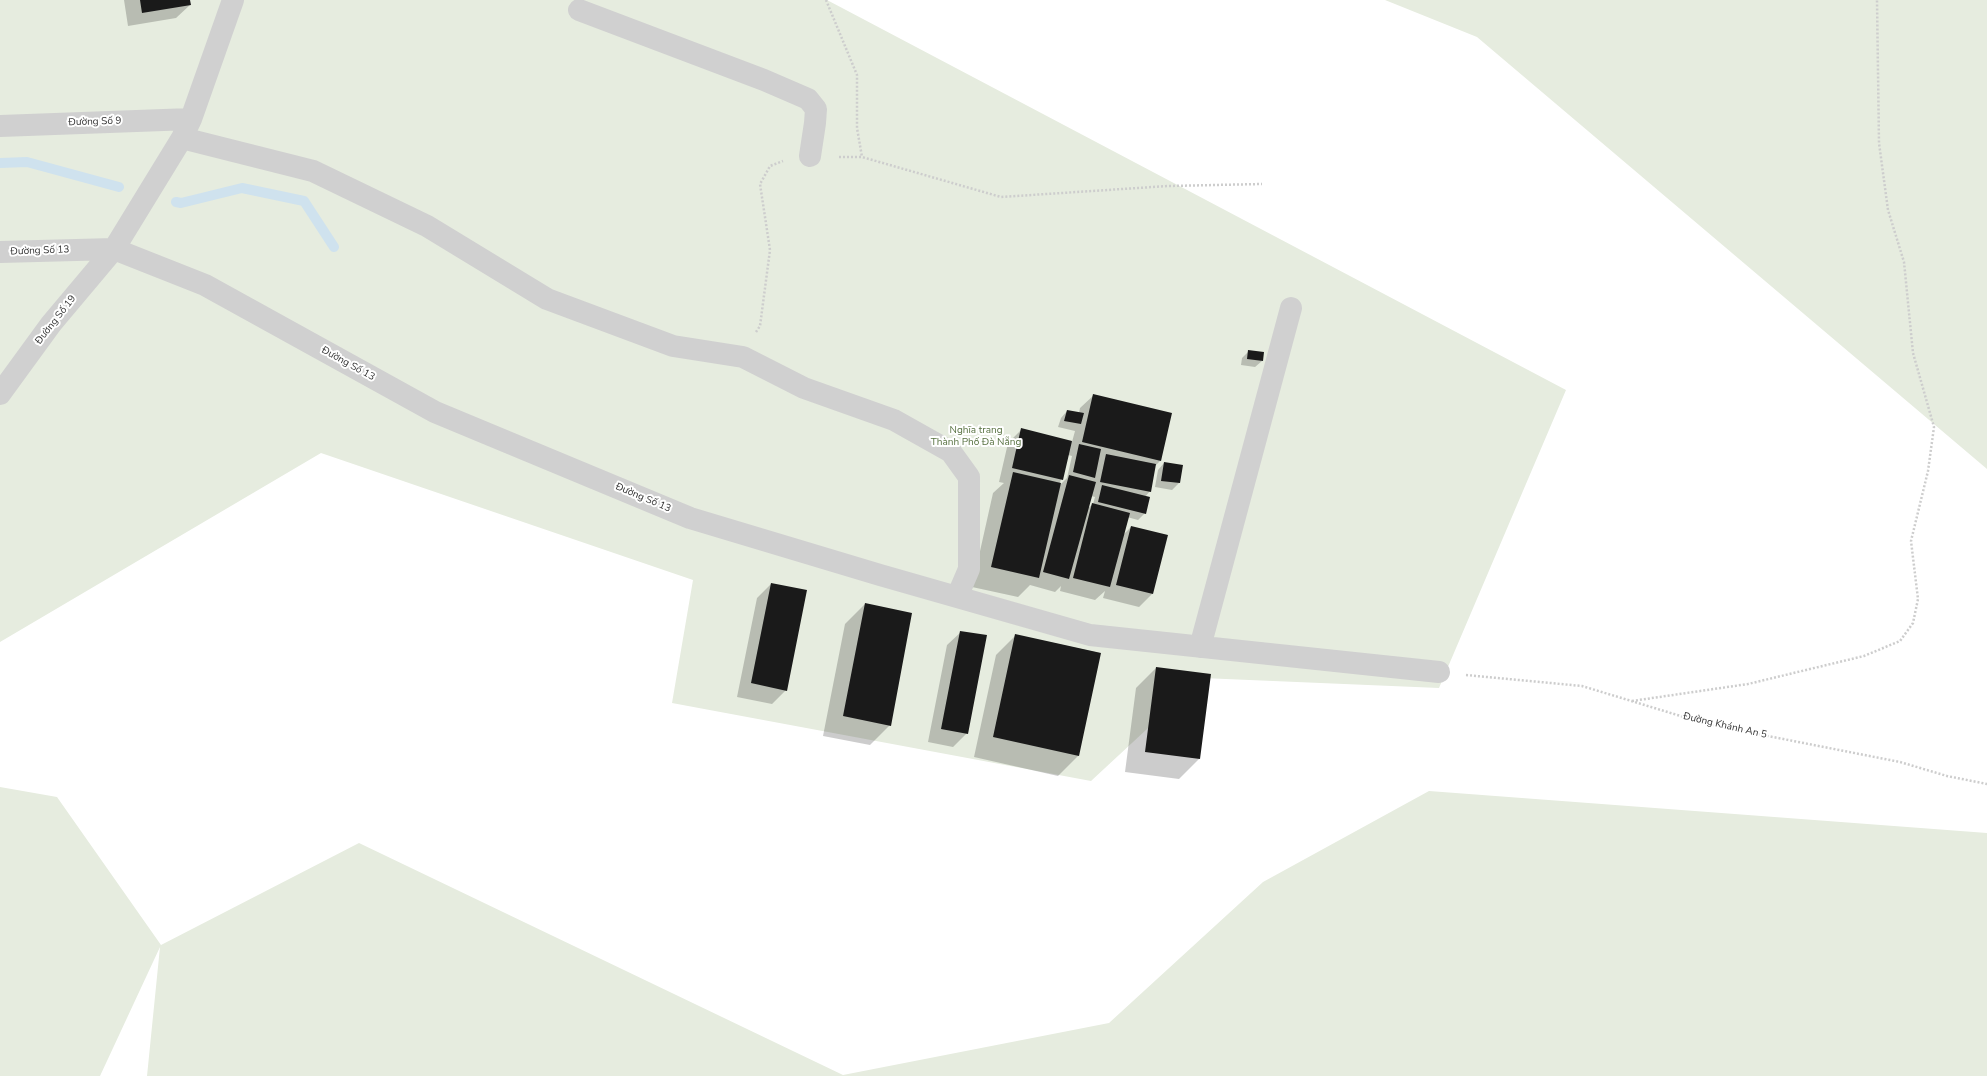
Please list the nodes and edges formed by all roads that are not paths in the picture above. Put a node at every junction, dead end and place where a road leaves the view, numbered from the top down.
1 (233, 0) edge
2 (579, 10) dead end
3 (191, 118) junction
4 (0, 126) edge
5 (182, 138) junction
6 (810, 156) road end
7 (114, 249) junction
8 (0, 252) edge
9 (1291, 308) dead end
10 (0, 394) edge
11 (957, 597) junction
12 (1200, 647) junction
13 (1439, 672) road end

1 - 3 street, Đường Số 19
2 - 6 street
3 - 4 street, Đường Số 9
3 - 5 street, Đường Số 19
5 - 7 street, Đường Số 19
5 - 11 street
7 - 8 street, Đường Số 13
7 - 10 street, Đường Số 19
7 - 11 street, Đường Số 13
9 - 12 street
11 - 12 street, Đường Số 13
12 - 13 street, Đường Số 13

